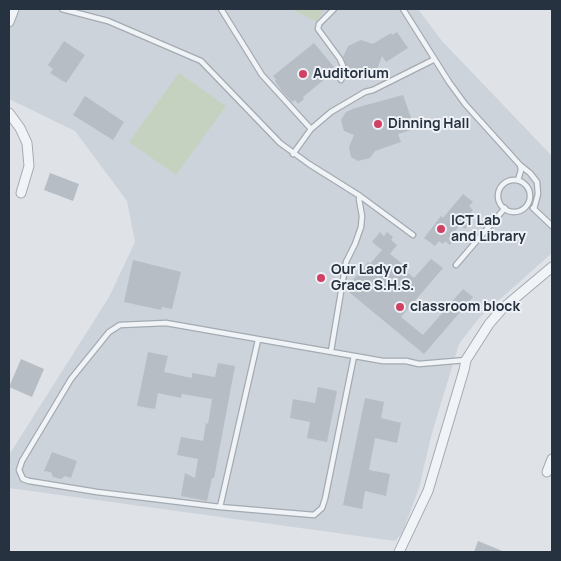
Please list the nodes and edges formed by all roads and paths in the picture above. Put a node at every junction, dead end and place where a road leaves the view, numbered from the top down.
1 (14, 9) edge
2 (62, 9) edge
3 (221, 9) edge
4 (334, 9) edge
5 (403, 9) edge
6 (9, 22) edge
7 (433, 60) junction
8 (341, 80) dead end
9 (9, 113) edge
10 (311, 129) junction
11 (293, 154) junction
12 (520, 165) junction
13 (518, 180) junction
14 (21, 193) dead end
15 (360, 196) junction
16 (528, 204) junction
17 (505, 208) junction
18 (534, 209) junction
19 (552, 226) edge
20 (413, 234) dead end
21 (456, 265) dead end
22 (552, 267) edge
23 (258, 340) junction
24 (331, 352) junction
25 (354, 356) junction
26 (466, 360) junction
27 (552, 459) edge
28 (547, 472) dead end
29 (220, 507) junction
30 (399, 552) edge

1 - 6 street
2 - 11 lane
3 - 10 lane
4 - 8 lane
5 - 7 lane
7 - 10 lane
7 - 12 lane
9 - 14 street
10 - 11 lane
11 - 15 lane
12 - 13 lane
12 - 18 lane
13 - 16 lane
13 - 17 lane
15 - 20 lane
15 - 24 lane
16 - 17 lane
16 - 18 lane
17 - 21 lane
18 - 19 lane
22 - 26 street
23 - 24 lane
23 - 29 lane
23 - 29 lane
24 - 25 lane
25 - 26 lane
25 - 29 lane
26 - 30 street
27 - 28 street

